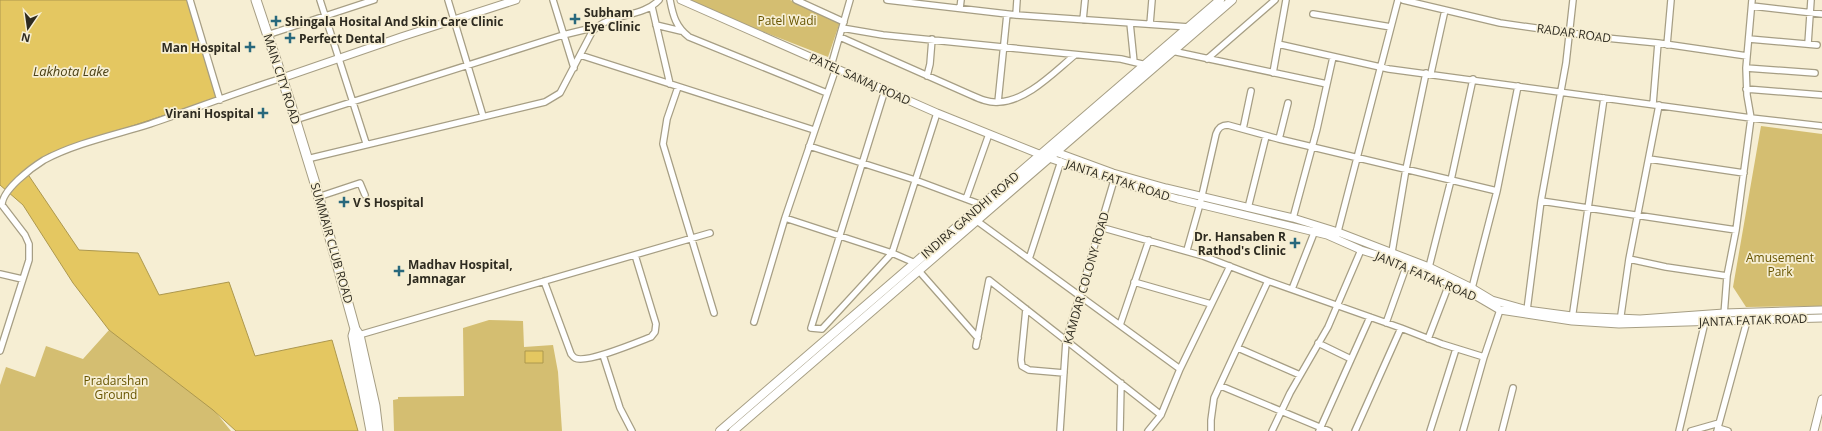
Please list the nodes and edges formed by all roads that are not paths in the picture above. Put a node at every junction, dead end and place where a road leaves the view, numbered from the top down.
1 (190, 0) edge
2 (256, 0) edge
3 (320, 0) edge
4 (374, 0) edge
5 (448, 0) edge
6 (516, 0) edge
7 (553, 0) edge
8 (659, 0) edge
9 (670, 0) edge
10 (681, 0) edge
11 (796, 0) edge
12 (850, 0) edge
13 (887, 0) edge
14 (961, 0) edge
15 (1017, 0) edge
16 (1085, 0) edge
17 (1152, 0) edge
18 (1232, 0) edge
19 (1275, 0) edge
20 (1286, 0) edge
21 (1398, 0) edge
22 (1403, 0) edge
23 (1573, 0) edge
24 (1671, 0) edge
25 (1811, 0) edge
26 (904, 1) edge
27 (1752, 3) edge
28 (1217, 4) edge
29 (652, 7) junction
30 (960, 8) junction
31 (1445, 10) junction
32 (1811, 13) junction
33 (1007, 14) junction
34 (1313, 14) dead end
35 (1822, 14) edge
36 (325, 15) junction
37 (1016, 15) junction
38 (454, 19) junction
39 (1083, 20) junction
40 (1130, 23) junction
41 (1150, 24) junction
42 (656, 25) junction
43 (843, 25) junction
44 (596, 27) junction
45 (1189, 27) junction
46 (1391, 27) junction
47 (1199, 28) junction
48 (681, 31) junction
49 (1570, 33) junction
50 (563, 34) junction
51 (267, 35) junction
52 (840, 37) junction
53 (932, 39) junction
54 (1749, 39) junction
55 (1658, 43) junction
56 (1278, 44) junction
57 (1667, 44) junction
58 (1808, 44) junction
59 (1817, 45) dead end
60 (1003, 48) junction
61 (1172, 51) junction
62 (580, 55) junction
63 (1075, 55) junction
64 (1747, 56) junction
65 (1333, 57) junction
66 (339, 58) junction
67 (1207, 59) junction
68 (1134, 62) junction
69 (468, 64) junction
70 (1150, 66) junction
71 (833, 67) junction
72 (1380, 67) junction
73 (1746, 68) junction
74 (574, 69) junction
75 (1273, 73) junction
76 (1428, 73) junction
77 (1815, 73) dead end
78 (927, 76) junction
79 (282, 78) junction
80 (1473, 79) junction
81 (670, 84) junction
82 (1327, 84) junction
83 (1518, 86) junction
84 (678, 87) junction
85 (1746, 89) junction
86 (885, 90) junction
87 (1252, 92) dead end
88 (1560, 92) junction
89 (827, 93) junction
90 (1822, 95) edge
91 (1604, 98) junction
92 (220, 100) junction
93 (353, 102) junction
94 (998, 102) junction
95 (1288, 103) dead end
96 (1656, 105) junction
97 (937, 113) junction
98 (483, 116) junction
99 (1751, 118) junction
100 (296, 120) junction
101 (1822, 126) edge
102 (1243, 129) junction
103 (814, 130) junction
104 (989, 134) junction
105 (1266, 136) junction
106 (1279, 139) junction
107 (366, 144) junction
108 (809, 146) junction
109 (1312, 146) junction
110 (1048, 148) junction
111 (1056, 152) junction
112 (1040, 154) junction
113 (1049, 158) junction
114 (1358, 158) junction
115 (307, 159) junction
116 (1649, 159) junction
117 (1061, 161) junction
118 (862, 164) junction
119 (1406, 169) junction
120 (1744, 173) junction
121 (1115, 177) junction
122 (915, 180) junction
123 (1451, 180) junction
124 (1496, 191) junction
125 (365, 195) dead end
126 (318, 197) junction
127 (966, 198) junction
128 (1201, 200) junction
129 (1541, 201) junction
130 (1, 205) edge
131 (982, 205) junction
132 (1248, 208) junction
133 (1588, 208) junction
134 (1638, 216) junction
135 (785, 218) junction
136 (1293, 218) junction
137 (977, 221) junction
138 (1100, 227) junction
139 (1316, 228) junction
140 (1736, 230) junction
141 (710, 233) dead end
142 (839, 235) junction
143 (1337, 235) junction
144 (691, 239) junction
145 (1148, 240) junction
146 (1187, 250) junction
147 (1361, 250) junction
148 (1392, 252) junction
149 (892, 253) junction
150 (635, 255) junction
151 (1029, 259) junction
152 (1629, 259) junction
153 (915, 263) junction
154 (1230, 266) junction
155 (1406, 267) junction
156 (1429, 267) junction
157 (919, 271) junction
158 (0, 274) edge
159 (1727, 276) junction
160 (22, 279) junction
161 (1450, 280) junction
162 (544, 281) junction
163 (1268, 281) junction
164 (1134, 282) junction
165 (1472, 288) junction
166 (1292, 289) junction
167 (1079, 296) junction
168 (1211, 304) junction
169 (1337, 306) junction
170 (1026, 309) junction
171 (1500, 310) junction
172 (1527, 310) junction
173 (1822, 310) edge
174 (714, 313) dead end
175 (1724, 313) junction
176 (1370, 317) junction
177 (1822, 318) edge
178 (1572, 319) junction
179 (1620, 321) junction
180 (1747, 321) junction
181 (754, 322) dead end
182 (1706, 322) junction
183 (1725, 322) junction
184 (1386, 323) junction
185 (1120, 325) junction
186 (1401, 328) junction
187 (357, 332) junction
188 (978, 338) junction
189 (1428, 339) junction
190 (1066, 340) junction
191 (1318, 343) junction
192 (976, 346) dead end
193 (1238, 348) junction
194 (1456, 349) junction
195 (0, 351) edge
196 (603, 355) junction
197 (1484, 357) junction
198 (1351, 359) junction
199 (1180, 369) junction
200 (1064, 373) junction
201 (1300, 375) junction
202 (1122, 383) junction
203 (1221, 386) junction
204 (1513, 388) dead end
205 (1822, 399) edge
206 (1282, 411) junction
207 (1161, 415) junction
208 (1718, 427) edge
209 (1320, 429) edge
210 (371, 431) edge
211 (378, 431) edge
212 (632, 431) edge
213 (720, 431) edge
214 (733, 431) edge
215 (1060, 431) edge
216 (1120, 431) edge
217 (1148, 431) edge
218 (1211, 431) edge
219 (1272, 431) edge
220 (1329, 431) edge
221 (1355, 431) edge
222 (1430, 431) edge
223 (1463, 431) edge
224 (1502, 431) edge
225 (1679, 431) edge
226 (1691, 431) edge
227 (1728, 431) edge
228 (1814, 431) edge

1 - 92 street
2 - 51 main road, MAIN CITY ROAD
3 - 36 street
4 - 36 street
5 - 38 street
6 - 38 street
7 - 50 street
8 - 29 street
9 - 48 street
10 - 71 street, PATEL SAMAJ ROAD
11 - 43 street
12 - 43 street
13 - 26 street
14 - 30 street
15 - 37 street
16 - 39 street
17 - 41 street
18 - 28 main road, INDIRA GANDHI ROAD
19 - 67 street
20 - 56 street
21 - 46 street
22 - 31 street, RADAR ROAD
23 - 49 street
24 - 57 street
25 - 32 street
26 - 30 street
27 - 32 street
27 - 54 street
28 - 45 main road, INDIRA GANDHI ROAD
28 - 47 main road, INDIRA GANDHI ROAD
29 - 42 street
29 - 44 street
30 - 33 street
31 - 49 street, RADAR ROAD
31 - 76 street
32 - 35 street
32 - 58 street
33 - 37 street
33 - 60 street
34 - 46 street
36 - 51 street
36 - 66 street
37 - 39 street
38 - 66 street
38 - 69 street
39 - 40 street
40 - 41 street
40 - 68 street
41 - 45 street
42 - 48 street
42 - 81 street
43 - 52 street
43 - 53 street
44 - 50 street
44 - 62 street
45 - 47 main road
45 - 70 main road, INDIRA GANDHI ROAD
46 - 72 street
47 - 61 main road, INDIRA GANDHI ROAD
48 - 89 street
49 - 55 street, RADAR ROAD
49 - 88 street
50 - 69 street
50 - 74 street
51 - 79 main road, MAIN CITY ROAD
52 - 71 street
52 - 78 street
53 - 60 street
53 - 78 street
54 - 58 street
54 - 64 street
55 - 57 street, RADAR ROAD
55 - 96 street
56 - 65 street
56 - 75 street
57 - 64 street, RADAR ROAD
58 - 59 street
60 - 63 street
60 - 94 street
61 - 67 street
61 - 70 main road, INDIRA GANDHI ROAD
62 - 74 street
62 - 81 street
63 - 68 street
63 - 94 street
64 - 73 street
65 - 72 street
65 - 82 street
66 - 79 street
66 - 93 street
67 - 75 street
68 - 70 street
69 - 93 street
69 - 98 street
70 - 110 main road, INDIRA GANDHI ROAD
70 - 111 main road, INDIRA GANDHI ROAD
71 - 86 street, PATEL SAMAJ ROAD
71 - 89 street
72 - 76 street
72 - 114 street
73 - 77 street
73 - 85 street
74 - 98 street
75 - 82 street
76 - 80 street
76 - 119 street
78 - 94 street
79 - 92 street
79 - 100 main road, MAIN CITY ROAD
80 - 83 street
80 - 123 street
81 - 84 street
82 - 109 street
83 - 88 street
83 - 124 street
84 - 103 street
84 - 144 street
85 - 90 street
85 - 99 street
86 - 97 street, PATEL SAMAJ ROAD
86 - 118 street
87 - 102 street
88 - 91 street
88 - 129 street
89 - 103 street
91 - 96 street
91 - 133 street
92 - 130 street
93 - 100 street
93 - 107 street
95 - 106 street
96 - 99 street
96 - 116 street
97 - 104 street, PATEL SAMAJ ROAD
97 - 122 street
98 - 107 street
99 - 101 street
99 - 120 street
100 - 115 main road, MAIN CITY ROAD
102 - 105 street
102 - 128 street
103 - 108 street
104 - 112 street, PATEL SAMAJ ROAD
104 - 127 street
105 - 106 street
105 - 132 street
106 - 109 street
107 - 115 street
108 - 118 street
108 - 135 street
109 - 114 street
109 - 136 street
110 - 111 street
110 - 112 main road, INDIRA GANDHI ROAD
111 - 113 main road, INDIRA GANDHI ROAD
111 - 121 street
112 - 113 street, JANTA FATAK ROAD
112 - 131 main road, INDIRA GANDHI ROAD
113 - 117 street, JANTA FATAK ROAD
113 - 137 main road, INDIRA GANDHI ROAD
114 - 119 street
114 - 143 street
115 - 126 main road, SUMMAIR CLUB ROAD
116 - 120 street
116 - 134 street
117 - 121 street, JANTA FATAK ROAD
117 - 151 street
118 - 122 street
118 - 142 street
119 - 123 street
119 - 148 street
120 - 140 street
121 - 128 street, JANTA FATAK ROAD
121 - 138 street, KAMDAR COLONY ROAD
122 - 127 street
122 - 149 street
123 - 124 street
123 - 156 street
124 - 165 street
125 - 126 street
126 - 187 main road, SUMMAIR CLUB ROAD
127 - 131 street
128 - 132 street
128 - 139 street, JANTA FATAK ROAD
128 - 146 street
129 - 133 street
129 - 172 street
130 - 160 street
131 - 153 main road, INDIRA GANDHI ROAD
132 - 136 street
133 - 134 street
133 - 178 street
134 - 140 street
134 - 152 street
135 - 142 street
135 - 181 street
136 - 139 street
137 - 151 street
137 - 157 main road, INDIRA GANDHI ROAD
138 - 145 street
138 - 167 street, KAMDAR COLONY ROAD
139 - 143 street, JANTA FATAK ROAD
139 - 166 street
140 - 159 street
141 - 144 street
142 - 149 street
142 - 149 street
143 - 147 street, JANTA FATAK ROAD
143 - 148 street
144 - 150 street
144 - 174 street
145 - 146 street
145 - 164 street
146 - 154 street
147 - 155 street, JANTA FATAK ROAD
147 - 169 street
148 - 156 street
149 - 153 street
150 - 162 street
150 - 196 street
151 - 167 street
152 - 159 street
152 - 179 street
153 - 213 main road, INDIRA GANDHI ROAD
154 - 163 street
154 - 168 street
155 - 161 street, JANTA FATAK ROAD
155 - 184 street
156 - 161 street
157 - 188 street
157 - 214 main road, INDIRA GANDHI ROAD
158 - 160 street
159 - 175 street
160 - 195 street
161 - 165 street
161 - 171 street, JANTA FATAK ROAD
161 - 189 street
162 - 187 street
162 - 196 street
163 - 166 street
163 - 193 street
164 - 168 street
164 - 185 street
165 - 172 street
166 - 169 street
167 - 185 street
167 - 190 street, KAMDAR COLONY ROAD
168 - 199 street
169 - 176 street
169 - 191 street
170 - 188 street
170 - 190 street
170 - 200 street
171 - 178 street, JANTA FATAK ROAD
171 - 197 street
172 - 178 street
173 - 175 street
175 - 179 street
175 - 183 street
176 - 184 street
176 - 198 street
177 - 180 street, JANTA FATAK ROAD
178 - 179 street, JANTA FATAK ROAD
179 - 182 street, JANTA FATAK ROAD
180 - 183 street, JANTA FATAK ROAD
180 - 208 street
182 - 183 street, JANTA FATAK ROAD
182 - 225 street
184 - 186 street
185 - 199 street
186 - 189 street
186 - 221 street
187 - 210 main road, SUMMAIR CLUB ROAD
187 - 211 main road, SUMMAIR CLUB ROAD
188 - 192 street
189 - 194 street
190 - 200 street, KAMDAR COLONY ROAD
190 - 202 street
191 - 198 street
191 - 201 street
193 - 201 street
193 - 203 street
194 - 197 street
194 - 222 street
196 - 212 street
197 - 223 street
198 - 209 street
199 - 207 street
200 - 215 street, KAMDAR COLONY ROAD
201 - 206 street
202 - 207 street
202 - 216 street
203 - 206 street
203 - 218 street
204 - 224 street
205 - 228 street
206 - 209 street
206 - 219 street
207 - 217 street
208 - 226 street
208 - 227 street
209 - 220 street

